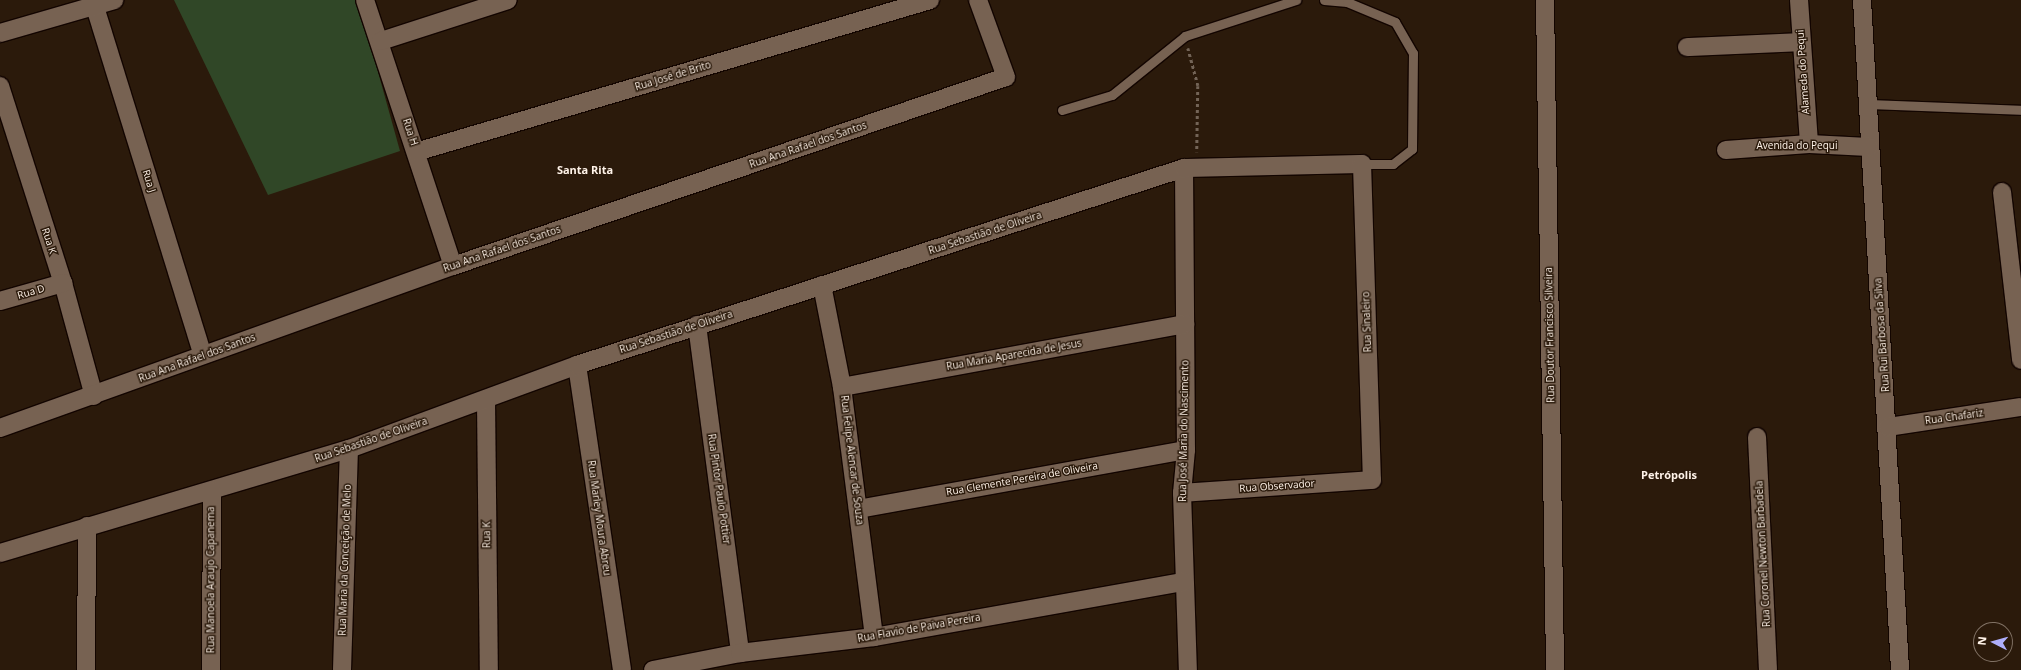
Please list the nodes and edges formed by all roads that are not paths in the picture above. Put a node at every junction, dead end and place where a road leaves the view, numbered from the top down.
1 (114, 0) edge
2 (365, 0) edge
3 (508, 0) edge
4 (930, 0) edge
5 (978, 0) edge
6 (1296, 0) edge
7 (1324, 0) edge
8 (1544, 0) edge
9 (1799, 0) edge
10 (1862, 0) edge
11 (95, 7) junction
12 (0, 33) edge
13 (381, 41) junction
14 (1800, 42) junction
15 (1687, 47) dead end
16 (0, 86) edge
17 (1867, 104) junction
18 (1062, 110) dead end
19 (2021, 110) edge
20 (1809, 144) junction
21 (1869, 147) junction
22 (1726, 150) dead end
23 (416, 152) junction
24 (1362, 164) junction
25 (1184, 168) junction
26 (2002, 192) dead end
27 (453, 266) junction
28 (63, 283) junction
29 (822, 286) junction
30 (0, 301) edge
31 (1185, 324) junction
32 (697, 325) junction
33 (203, 355) junction
34 (2021, 360) edge
35 (577, 365) junction
36 (842, 387) junction
37 (94, 396) junction
38 (486, 400) junction
39 (2021, 407) edge
40 (1888, 427) junction
41 (0, 428) edge
42 (1757, 437) dead end
43 (348, 449) junction
44 (1186, 450) junction
45 (1372, 480) joint
46 (212, 491) junction
47 (1182, 493) junction
48 (858, 509) junction
49 (87, 526) junction
50 (0, 553) edge
51 (1184, 582) junction
52 (874, 637) junction
53 (740, 653) junction
54 (86, 670) edge
55 (211, 670) edge
56 (342, 670) edge
57 (488, 670) edge
58 (622, 670) edge
59 (653, 670) edge
60 (1188, 670) edge
61 (1555, 670) edge
62 (1768, 670) edge
63 (1900, 670) edge

1 - 11 street
2 - 13 street, Rua H
3 - 13 street
4 - 23 street, Rua José de Brito
5 - 27 street, Rua Ana Rafael dos Santos
6 - 18 lane
7 - 24 lane
8 - 61 street, Rua Doutor Francisco Silveira
9 - 14 street, Alameda do Pequi
10 - 17 street, Rua Rui Barbosa da Silva
11 - 12 street
11 - 33 street, Rua J
13 - 23 street, Rua H
14 - 15 street
14 - 20 street, Alameda do Pequi
16 - 28 street, Rua K
17 - 19 lane
17 - 21 street, Rua Rui Barbosa da Silva
20 - 21 street, Avenida do Pequi
20 - 22 street, Avenida do Pequi
21 - 40 street, Rua Rui Barbosa da Silva
23 - 27 street, Rua H
24 - 25 street, Rua Sebastião de Oliveira
24 - 45 street, Rua Sinaleiro
25 - 29 street, Rua Sebastião de Oliveira
25 - 31 street, Rua José Maria do Nascimento
26 - 34 street
27 - 33 street, Rua Ana Rafael dos Santos
28 - 30 street, Rua D
28 - 37 street, Rua K
29 - 32 street, Rua Sebastião de Oliveira
29 - 36 street, Rua Felipe Alencar de Souza
31 - 36 street, Rua Maria Aparecida de Jesus
31 - 44 street, Rua José Maria do Nascimento
32 - 35 street, Rua Sebastião de Oliveira
32 - 53 street, Rua Pintor Paulo Pottier
33 - 37 street, Rua Ana Rafael dos Santos
35 - 38 street, Rua Sebastião de Oliveira
35 - 58 street, Rua Marley Moura Abreu
36 - 48 street, Rua Felipe Alencar de Souza
37 - 41 street, Rua Ana Rafael dos Santos
38 - 43 street, Rua Sebastião de Oliveira
38 - 57 street, Rua K
39 - 40 street, Rua Chafariz
40 - 63 street, Rua Rui Barbosa da Silva
42 - 62 street, Rua Coronel Newton Barbadela
43 - 46 street, Rua Sebastião de Oliveira
43 - 56 street, Rua Maria da Conceição de Melo
44 - 47 street, Rua José Maria do Nascimento
44 - 48 street, Rua Clemente Pereira de Oliveira
45 - 47 street, Rua Observador
46 - 49 street, Rua Sebastião de Oliveira
46 - 55 street, Rua Manoela Araujo Capanema
47 - 51 street, Rua José Maria do Nascimento
48 - 52 street, Rua Felipe Alencar de Souza
49 - 50 street, Rua Sebastião de Oliveira
49 - 54 street
51 - 52 street, Rua Flavio de Paiva Pereira
51 - 60 street, Rua José Maria do Nascimento
52 - 53 street, Rua Flavio de Paiva Pereira
53 - 59 street, Rua Flavio de Paiva Pereira

